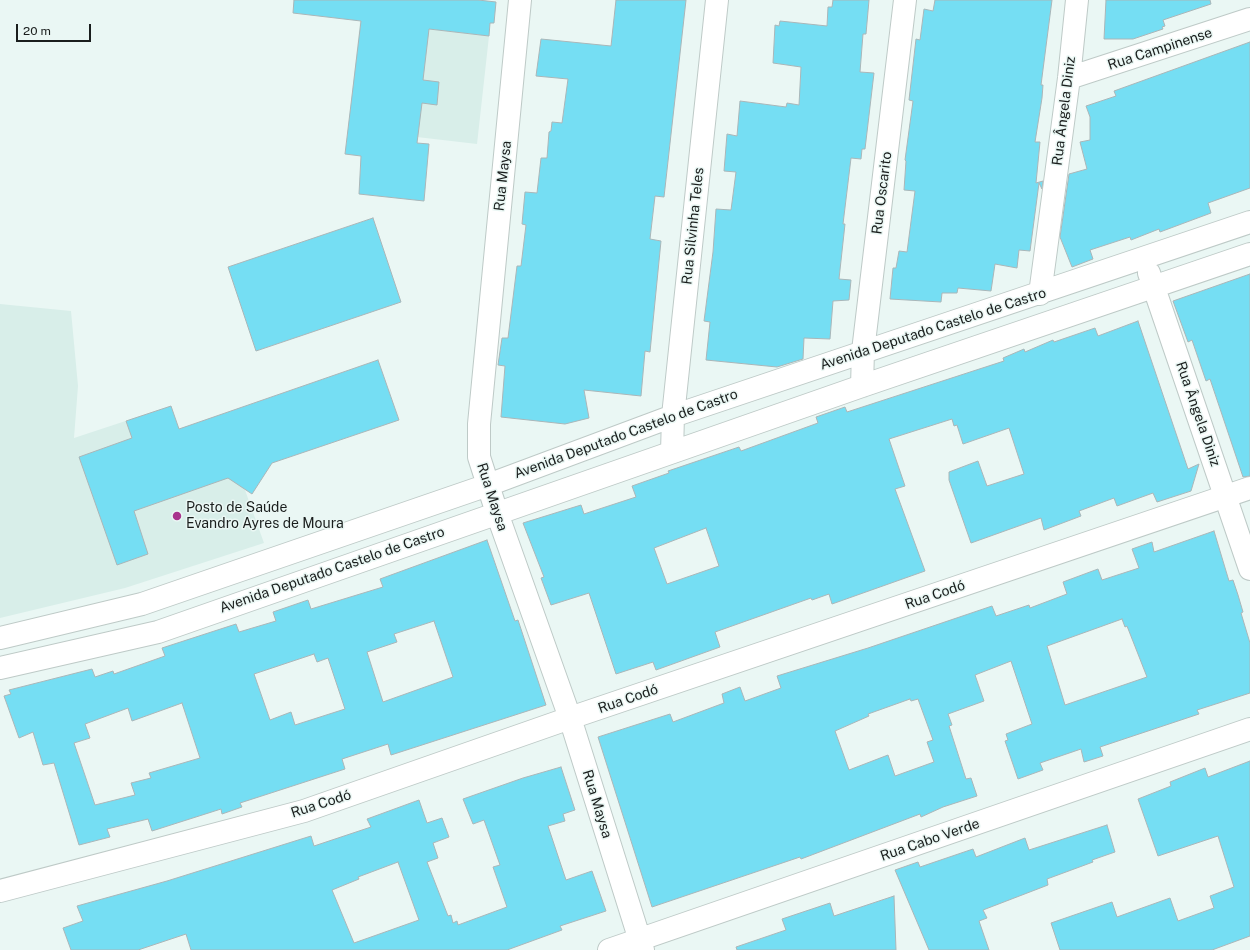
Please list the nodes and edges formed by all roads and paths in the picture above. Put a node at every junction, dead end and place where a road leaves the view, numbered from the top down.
1 (520, 0) edge
2 (717, 0) edge
3 (905, 0) edge
4 (1077, 0) edge
5 (1250, 19) edge
6 (1070, 78) junction
7 (1250, 222) edge
8 (1250, 254) edge
9 (1144, 258) junction
10 (1154, 287) junction
11 (1040, 294) junction
12 (863, 351) junction
13 (862, 386) junction
14 (673, 416) junction
15 (672, 452) junction
16 (488, 484) junction
17 (1250, 488) edge
18 (1226, 496) junction
19 (497, 513) junction
20 (341, 535) junction
21 (352, 563) junction
22 (1250, 569) edge
23 (0, 638) edge
24 (0, 668) edge
25 (570, 718) junction
26 (1250, 729) edge
27 (0, 891) edge
28 (641, 945) edge
29 (609, 950) edge

1 - 16 street, Rua Maysa
2 - 14 street, Rua Silvinha Teles
3 - 12 street, Rua Oscarito
4 - 6 street, Rua Ângela Diniz
5 - 6 street, Rua Campinense
6 - 11 street, Rua Ângela Diniz
7 - 9 street, Avenida Deputado Castelo de Castro
8 - 10 street, Avenida Deputado Castelo de Castro
9 - 10 street, Rua Ângela Diniz
9 - 11 street, Avenida Deputado Castelo de Castro
10 - 13 street, Avenida Deputado Castelo de Castro
10 - 18 street, Rua Ângela Diniz
11 - 12 street, Avenida Deputado Castelo de Castro
12 - 13 street, Rua Oscarito
12 - 14 street, Avenida Deputado Castelo de Castro
13 - 15 street, Avenida Deputado Castelo de Castro
14 - 15 street, Rua Silvinha Teles
14 - 16 street, Avenida Deputado Castelo de Castro
15 - 19 street, Avenida Deputado Castelo de Castro
16 - 19 street, Rua Maysa
16 - 20 street, Avenida Deputado Castelo de Castro
17 - 18 street, Rua Codó
18 - 22 street, Rua Ângela Diniz
18 - 25 street, Rua Codó
19 - 21 street, Avenida Deputado Castelo de Castro
19 - 25 street, Rua Maysa
20 - 21 street
20 - 23 street, Avenida Deputado Castelo de Castro
21 - 24 street, Avenida Deputado Castelo de Castro
25 - 27 street, Rua Codó
25 - 28 street, Rua Maysa
26 - 28 street, Rua Cabo Verde
28 - 29 street, Rua Cabo Verde

